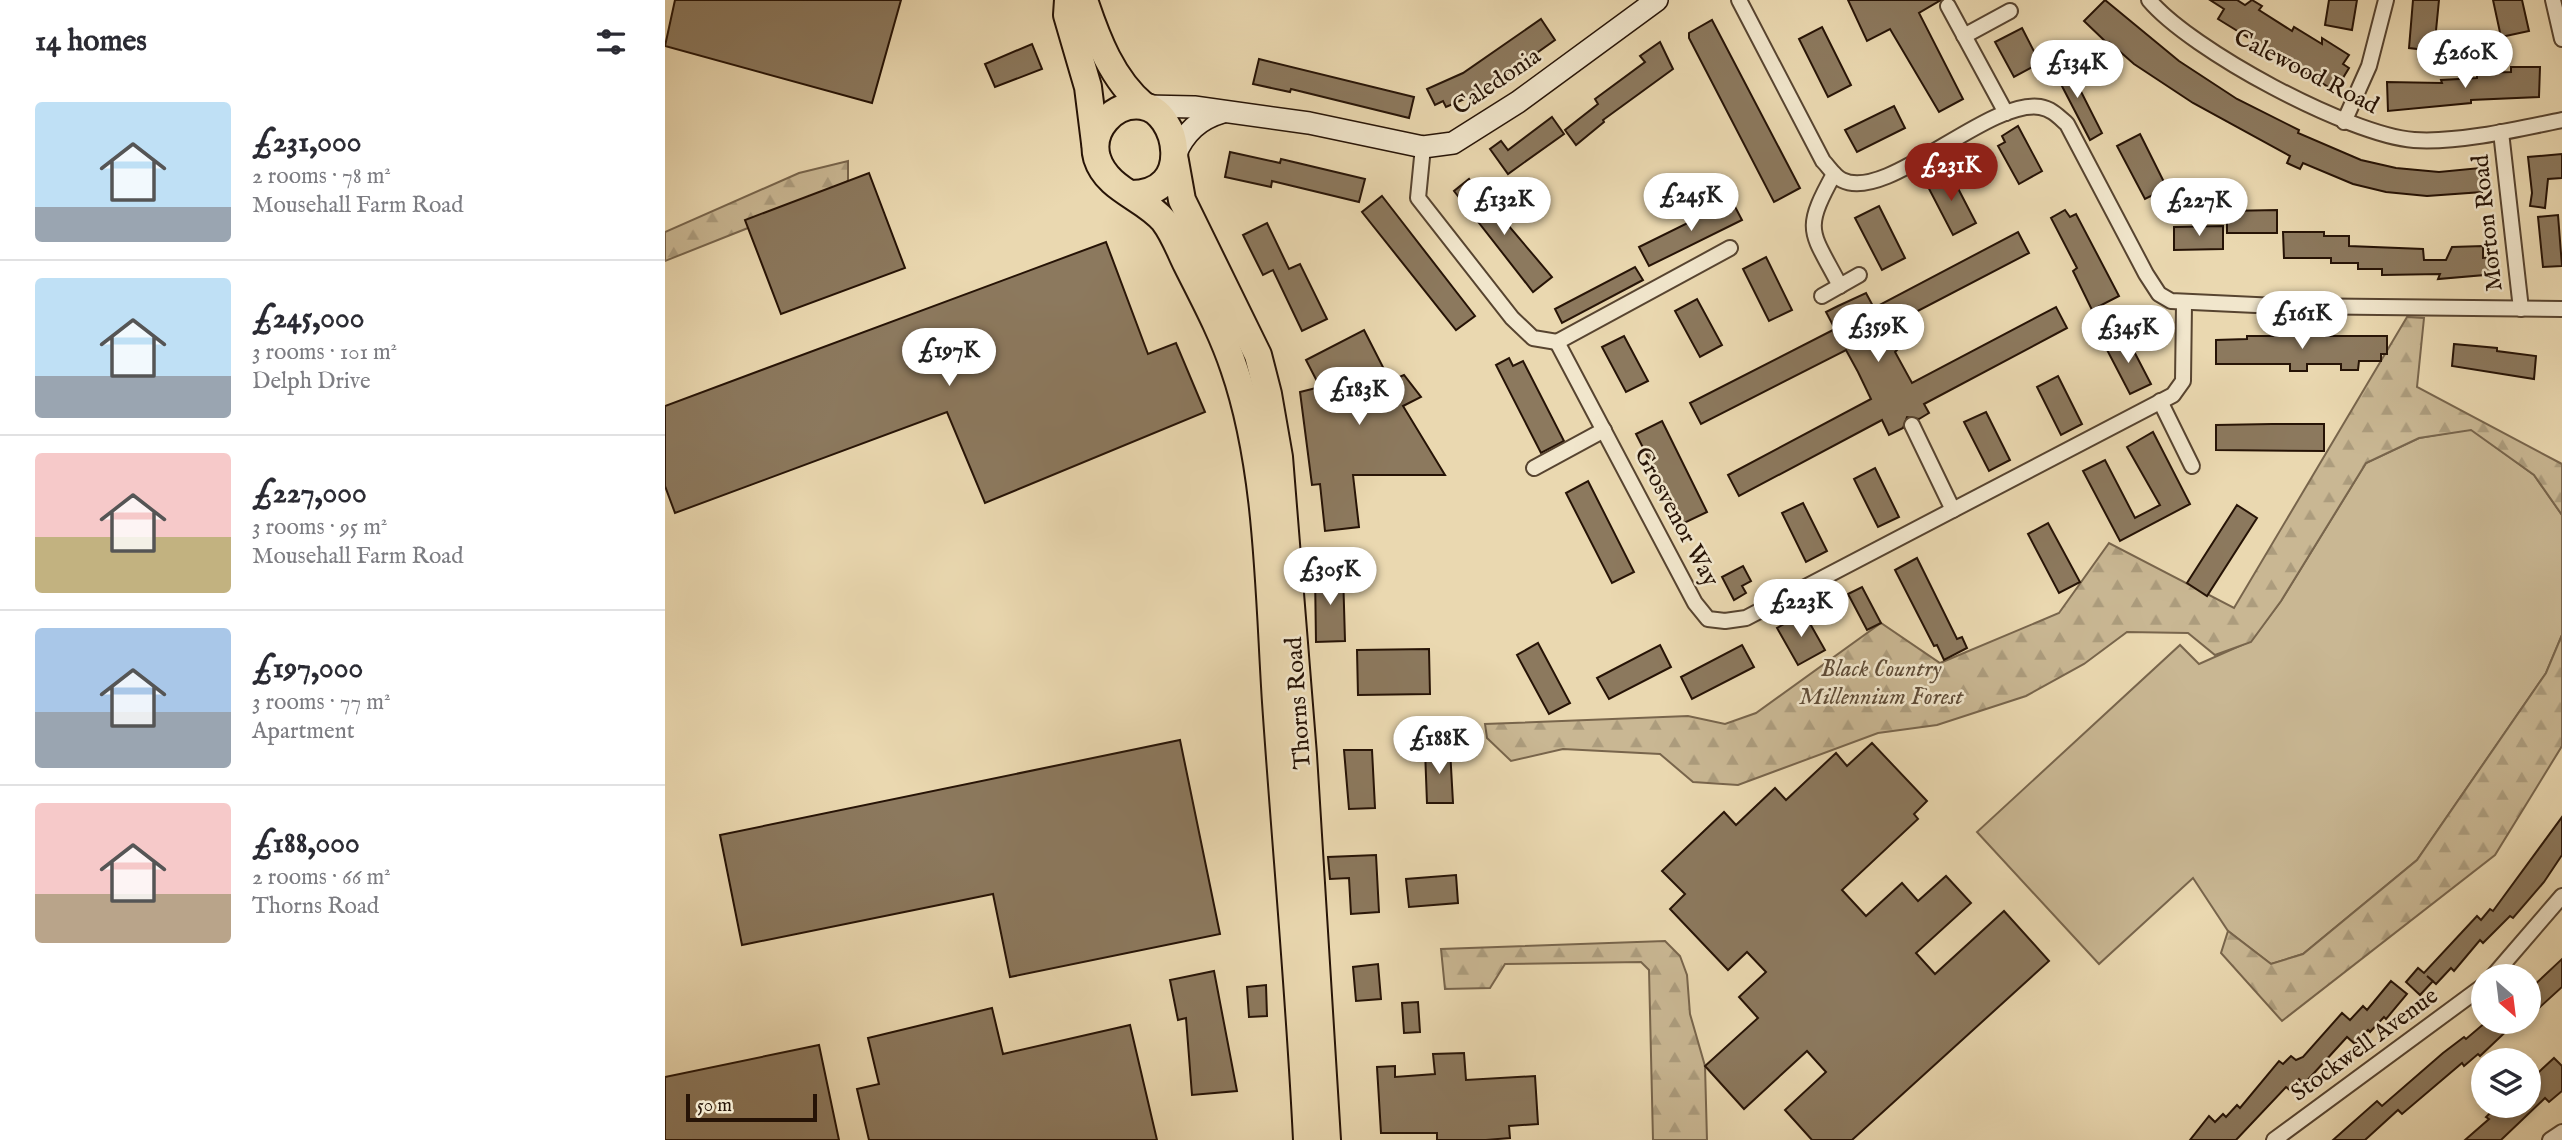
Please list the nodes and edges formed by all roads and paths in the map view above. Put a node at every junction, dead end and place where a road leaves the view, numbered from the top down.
1 (1068, 0) edge
2 (1084, 0) edge
3 (1657, 0) edge
4 (1738, 0) edge
5 (2149, 0) edge
6 (2386, 0) edge
7 (2553, 0) edge
8 (1948, 6) dead end
9 (2010, 11) dead end
10 (1963, 36) junction
11 (2562, 39) edge
12 (1145, 106) junction
13 (1223, 112) junction
14 (2006, 113) junction
15 (2562, 120) edge
16 (2344, 122) junction
17 (2501, 132) junction
18 (1095, 143) junction
19 (1423, 147) junction
20 (1175, 158) junction
21 (1834, 174) junction
22 (1130, 194) junction
23 (1730, 248) dead end
24 (1859, 275) dead end
25 (1839, 286) junction
26 (1822, 296) dead end
27 (2184, 304) junction
28 (2521, 309) junction
29 (2562, 309) edge
30 (1557, 342) junction
31 (2160, 401) junction
32 (1912, 425) dead end
33 (1604, 430) junction
34 (2192, 466) dead end
35 (1534, 468) dead end
36 (1953, 510) junction
37 (2562, 896) edge
38 (2503, 964) edge
39 (2471, 995) edge
40 (2562, 1132) edge
41 (1307, 1140) edge
42 (1327, 1140) edge
43 (2274, 1140) edge
44 (2550, 1140) edge

1 - 18 highway
2 - 12 highway
3 - 19 street, Caledonia
4 - 21 street
5 - 16 street, Calewood Road
6 - 16 street
7 - 11 street
8 - 10 street
9 - 10 street
10 - 14 street
12 - 13 street, Caledonia
12 - 18 highway
12 - 20 highway
13 - 19 street, Caledonia
13 - 20 street
14 - 21 street
14 - 27 street
15 - 17 street, Calewood Road
16 - 17 street, Calewood Road
17 - 28 street, Morton Road
18 - 22 highway
19 - 30 street
20 - 22 highway
20 - 42 highway, Thorns Road
21 - 25 street
22 - 41 highway, Thorns Road
23 - 30 street
24 - 25 street
25 - 26 street
27 - 28 street
27 - 31 street, Grosvenor Way
28 - 29 street
30 - 33 street, Grosvenor Way
31 - 34 street
31 - 36 street, Grosvenor Way
32 - 36 street
33 - 35 street
33 - 36 street, Grosvenor Way
37 - 38 street
39 - 43 street, Stockwell Avenue
40 - 44 street

